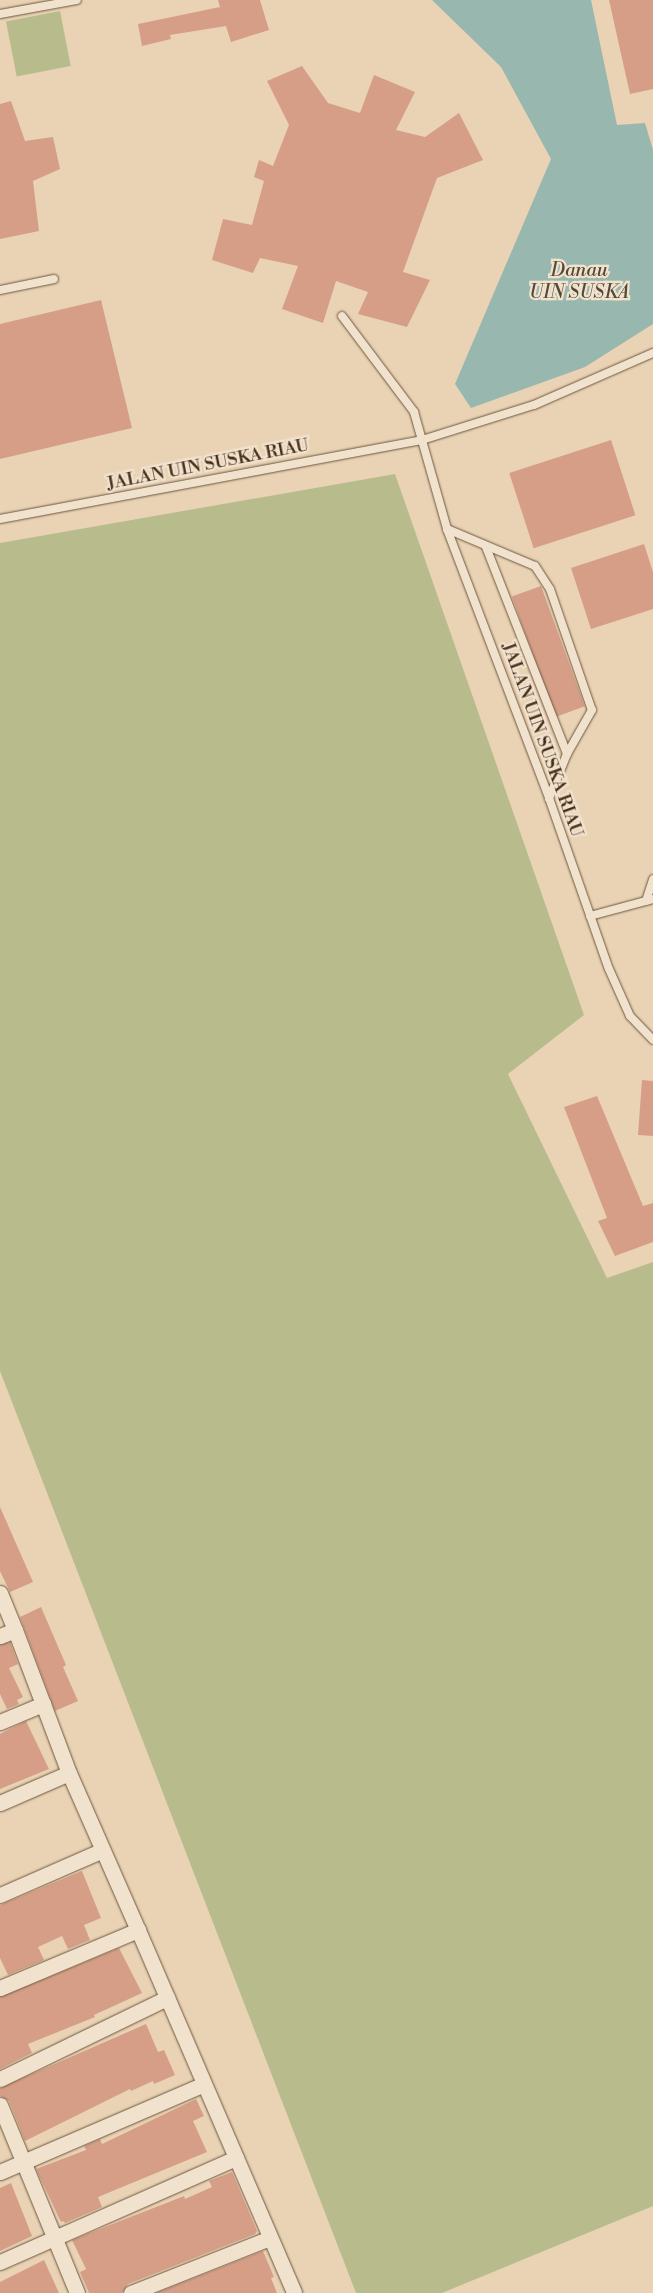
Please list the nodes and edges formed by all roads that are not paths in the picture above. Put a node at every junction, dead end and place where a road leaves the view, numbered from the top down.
1 (77, 0) edge
2 (0, 14) edge
3 (54, 279) dead end
4 (0, 290) edge
5 (342, 316) dead end
6 (653, 353) edge
7 (422, 440) junction
8 (0, 519) edge
9 (447, 529) junction
10 (486, 547) junction
11 (567, 754) junction
12 (549, 798) junction
13 (653, 879) edge
14 (649, 900) edge
15 (590, 916) junction
16 (653, 1040) edge
17 (0, 1593) edge
18 (15, 1630) junction
19 (0, 1636) edge
20 (43, 1704) junction
21 (0, 1722) edge
22 (69, 1773) junction
23 (0, 1803) edge
24 (103, 1850) junction
25 (0, 1895) edge
26 (138, 1930) junction
27 (0, 1988) edge
28 (167, 1998) junction
29 (0, 2079) edge
30 (204, 2084) junction
31 (0, 2105) edge
32 (236, 2158) junction
33 (24, 2162) junction
34 (0, 2172) edge
35 (55, 2238) junction
36 (270, 2238) junction
37 (0, 2262) edge
38 (78, 2293) edge
39 (131, 2293) edge
40 (294, 2293) edge

1 - 2 lane
3 - 4 lane
5 - 7 lane
6 - 7 lane, JALAN UIN SUSKA RIAU
7 - 8 lane, JALAN UIN SUSKA RIAU
7 - 9 lane, JALAN UIN SUSKA RIAU
9 - 10 lane
9 - 12 lane, JALAN UIN SUSKA RIAU
10 - 11 lane
10 - 11 lane
11 - 12 lane
12 - 15 lane, JALAN UIN SUSKA RIAU
13 - 14 lane
14 - 15 lane
15 - 16 lane, JALAN UIN SUSKA RIAU
17 - 18 street
18 - 19 street
18 - 20 street
20 - 21 street
20 - 22 street
22 - 23 street
22 - 24 street
24 - 25 street
24 - 26 street
26 - 27 street
26 - 28 street
28 - 29 street
28 - 30 street
30 - 32 street
30 - 33 street
31 - 33 street
32 - 35 street
32 - 36 street
33 - 34 street
33 - 35 street
35 - 37 street
35 - 38 street
36 - 39 street
36 - 40 street

